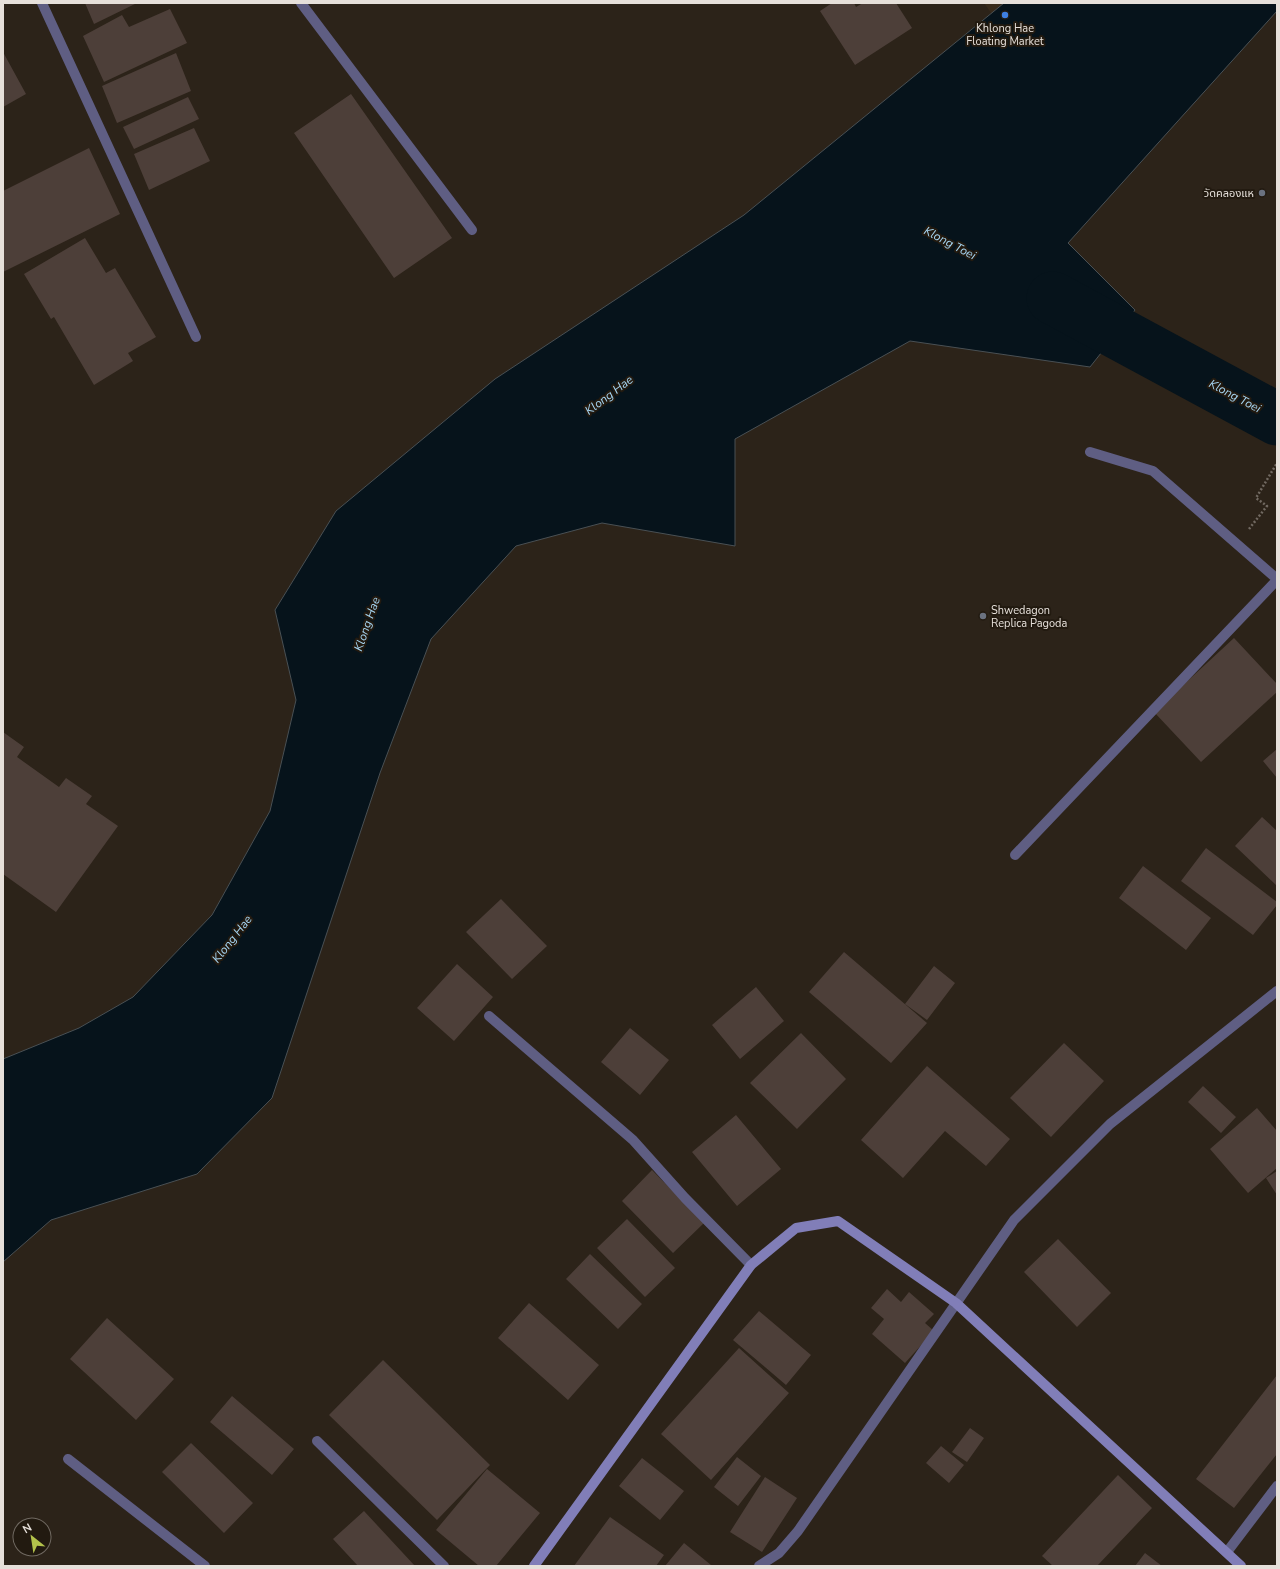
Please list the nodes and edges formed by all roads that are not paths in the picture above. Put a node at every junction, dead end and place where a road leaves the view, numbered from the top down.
1 (42, 3) edge
2 (301, 3) edge
3 (472, 230) dead end
4 (196, 337) dead end
5 (1090, 452) dead end
6 (1277, 580) edge
7 (1015, 855) dead end
8 (1277, 991) edge
9 (489, 1016) dead end
10 (751, 1265) junction
11 (956, 1303) junction
12 (317, 1441) dead end
13 (68, 1459) dead end
14 (1277, 1486) edge
15 (1227, 1552) junction
16 (205, 1566) edge
17 (444, 1566) edge
18 (534, 1566) edge
19 (759, 1566) edge
20 (1241, 1566) edge

1 - 4 street
2 - 3 street
5 - 6 street
6 - 7 street
8 - 11 street
9 - 10 street
10 - 11 street
10 - 18 street
11 - 15 street
11 - 19 street
12 - 17 street
13 - 16 street
14 - 15 street
15 - 20 street

